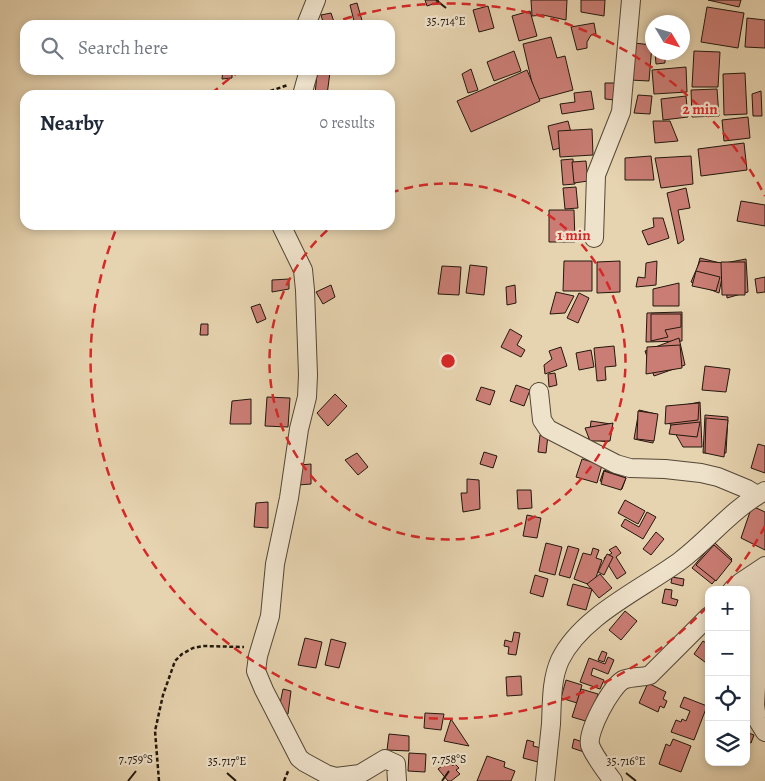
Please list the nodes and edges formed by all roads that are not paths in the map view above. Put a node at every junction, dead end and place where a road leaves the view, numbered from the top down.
1 (316, 0) edge
2 (632, 0) edge
3 (308, 20) edge
4 (283, 230) edge
5 (594, 238) dead end
6 (539, 392) dead end
7 (761, 493) edge
8 (765, 567) edge
9 (736, 586) edge
10 (705, 620) edge
11 (765, 732) edge
12 (398, 781) edge
13 (545, 781) edge
14 (613, 781) edge

1 - 3 street
2 - 5 street
4 - 12 street
6 - 7 street
7 - 13 street
8 - 9 street
8 - 11 street
10 - 14 street

